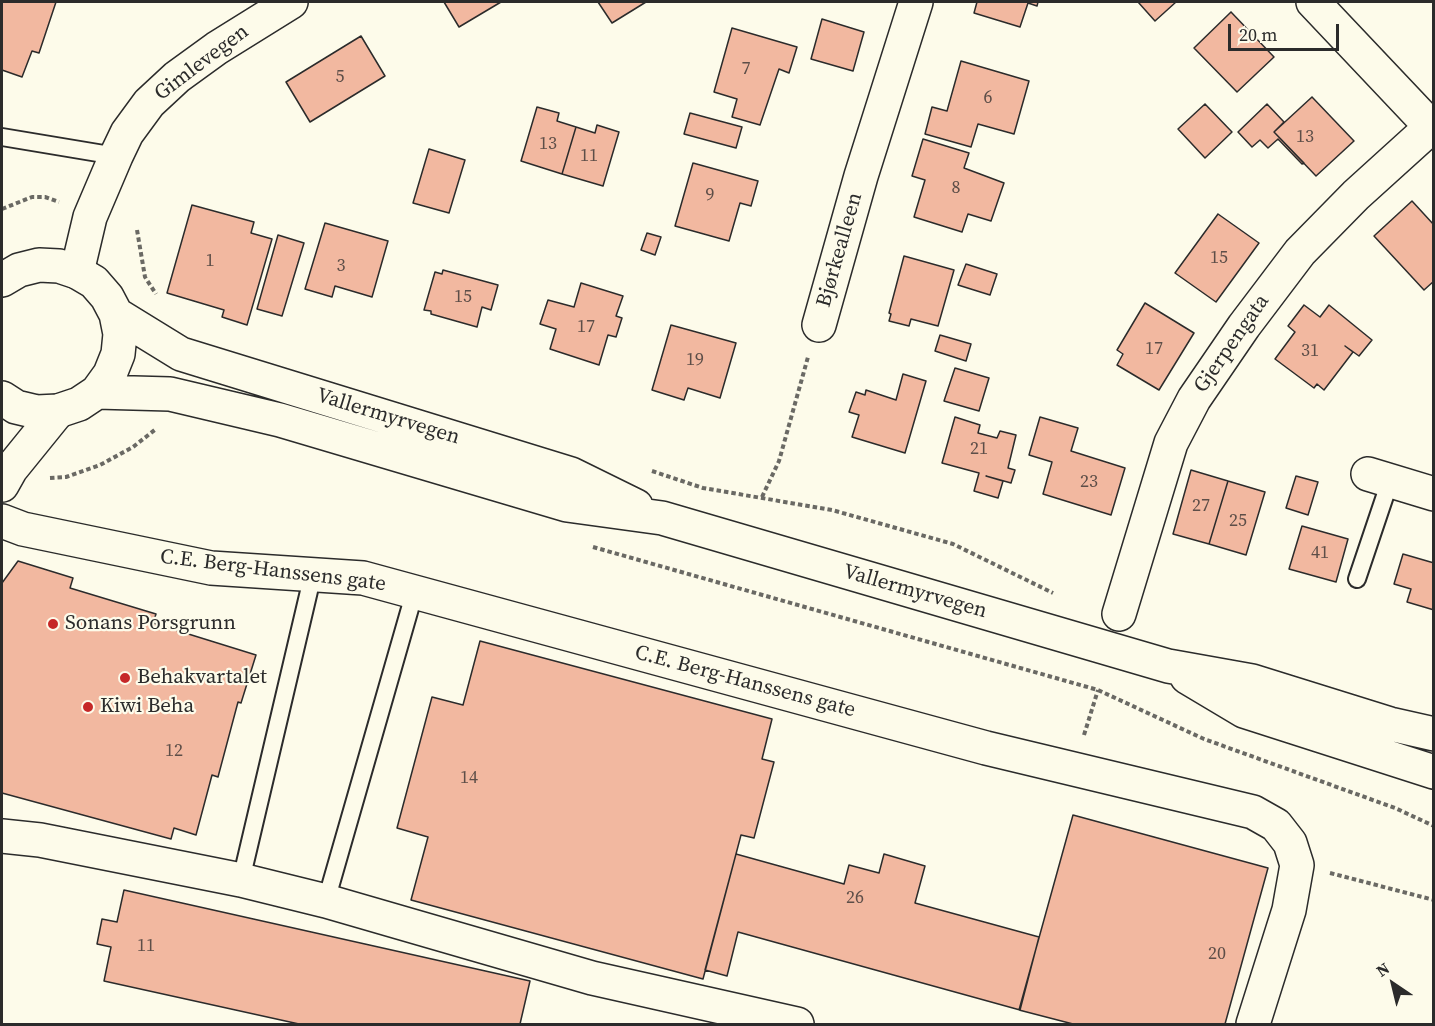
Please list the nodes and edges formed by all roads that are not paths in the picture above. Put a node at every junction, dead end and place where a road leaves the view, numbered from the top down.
1 (291, 2) edge
2 (916, 2) edge
3 (1313, 2) edge
4 (1432, 128) edge
5 (2, 137) edge
6 (116, 156) junction
7 (77, 272) junction
8 (2, 280) edge
9 (116, 314) junction
10 (819, 325) road end
11 (97, 392) junction
12 (2, 398) edge
13 (58, 411) junction
14 (1379, 478) joint
15 (2, 485) edge
16 (1434, 494) edge
17 (662, 518) junction
18 (2, 521) edge
19 (313, 574) junction
20 (1357, 579) dead end
21 (415, 591) junction
22 (1119, 614) dead end
23 (1168, 666) junction
24 (1434, 734) edge
25 (1391, 758) junction
26 (1434, 772) edge
27 (1434, 790) edge
28 (2, 837) edge
29 (241, 880) junction
30 (326, 902) junction
31 (797, 1024) edge
32 (1253, 1024) edge

1 - 6 street, Gimlevegen
2 - 10 street, Bjørkealleen
3 - 4 street
4 - 22 street, Gjerpengata
5 - 6 lane
6 - 7 street, Gimlevegen
7 - 8 street
7 - 9 street
9 - 11 street
9 - 17 street, Vallermyrvegen
11 - 13 street
11 - 17 street, Vallermyrvegen
12 - 13 street
13 - 15 street
14 - 16 street
14 - 20 lane
17 - 23 street, Vallermyrvegen
18 - 19 street, C.E. Berg-Hanssens gate
19 - 21 street, C.E. Berg-Hanssens gate
19 - 29 lane
21 - 30 lane
21 - 32 street, C.E. Berg-Hanssens gate
23 - 24 street, Vallermyrvegen
23 - 25 street, Vallermyrvegen
25 - 26 street, Vallermyrvegen
25 - 27 street
28 - 29 street
29 - 30 street
30 - 31 street

